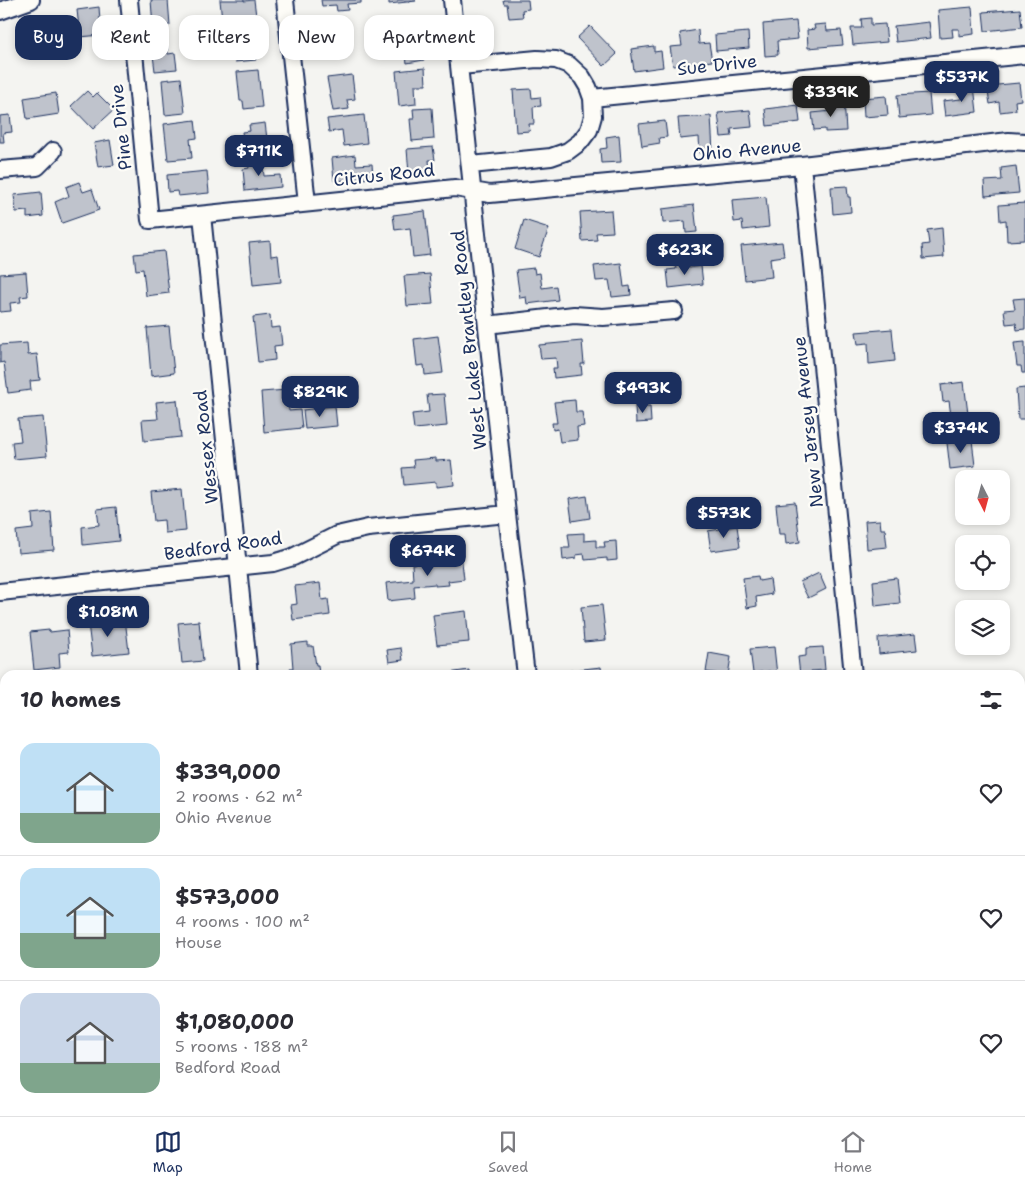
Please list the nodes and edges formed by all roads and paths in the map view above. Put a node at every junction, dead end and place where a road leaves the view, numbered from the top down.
1 (31, 0) edge
2 (129, 0) edge
3 (285, 0) edge
4 (452, 0) edge
5 (0, 11) edge
6 (1025, 55) edge
7 (460, 66) junction
8 (592, 98) junction
9 (1025, 142) edge
10 (53, 151) dead end
11 (471, 165) junction
12 (802, 165) junction
13 (0, 170) edge
14 (473, 191) junction
15 (306, 203) junction
16 (202, 215) junction
17 (150, 220) joint
18 (674, 311) dead end
19 (487, 325) junction
20 (507, 514) junction
21 (238, 567) junction
22 (0, 592) edge
23 (248, 670) edge
24 (525, 670) edge
25 (852, 670) edge

1 - 5 street
2 - 17 street, Pine Drive
3 - 15 street
4 - 7 street, West Lake Brantley Road
6 - 8 street, Sue Drive
7 - 8 street
7 - 11 street, West Lake Brantley Road
8 - 11 street
9 - 12 street, Ohio Avenue
10 - 13 street
11 - 14 street, West Lake Brantley Road
12 - 14 street, Ohio Avenue
12 - 25 street, New Jersey Avenue
14 - 15 street, Citrus Road
14 - 19 street, West Lake Brantley Road
15 - 16 street, Citrus Road
16 - 17 street, Citrus Road
16 - 21 street, Wessex Road
18 - 19 street
19 - 20 street, West Lake Brantley Road
20 - 21 street, Bedford Road
20 - 24 street, West Lake Brantley Road
21 - 22 street, Bedford Road
21 - 23 street, Wessex Road

